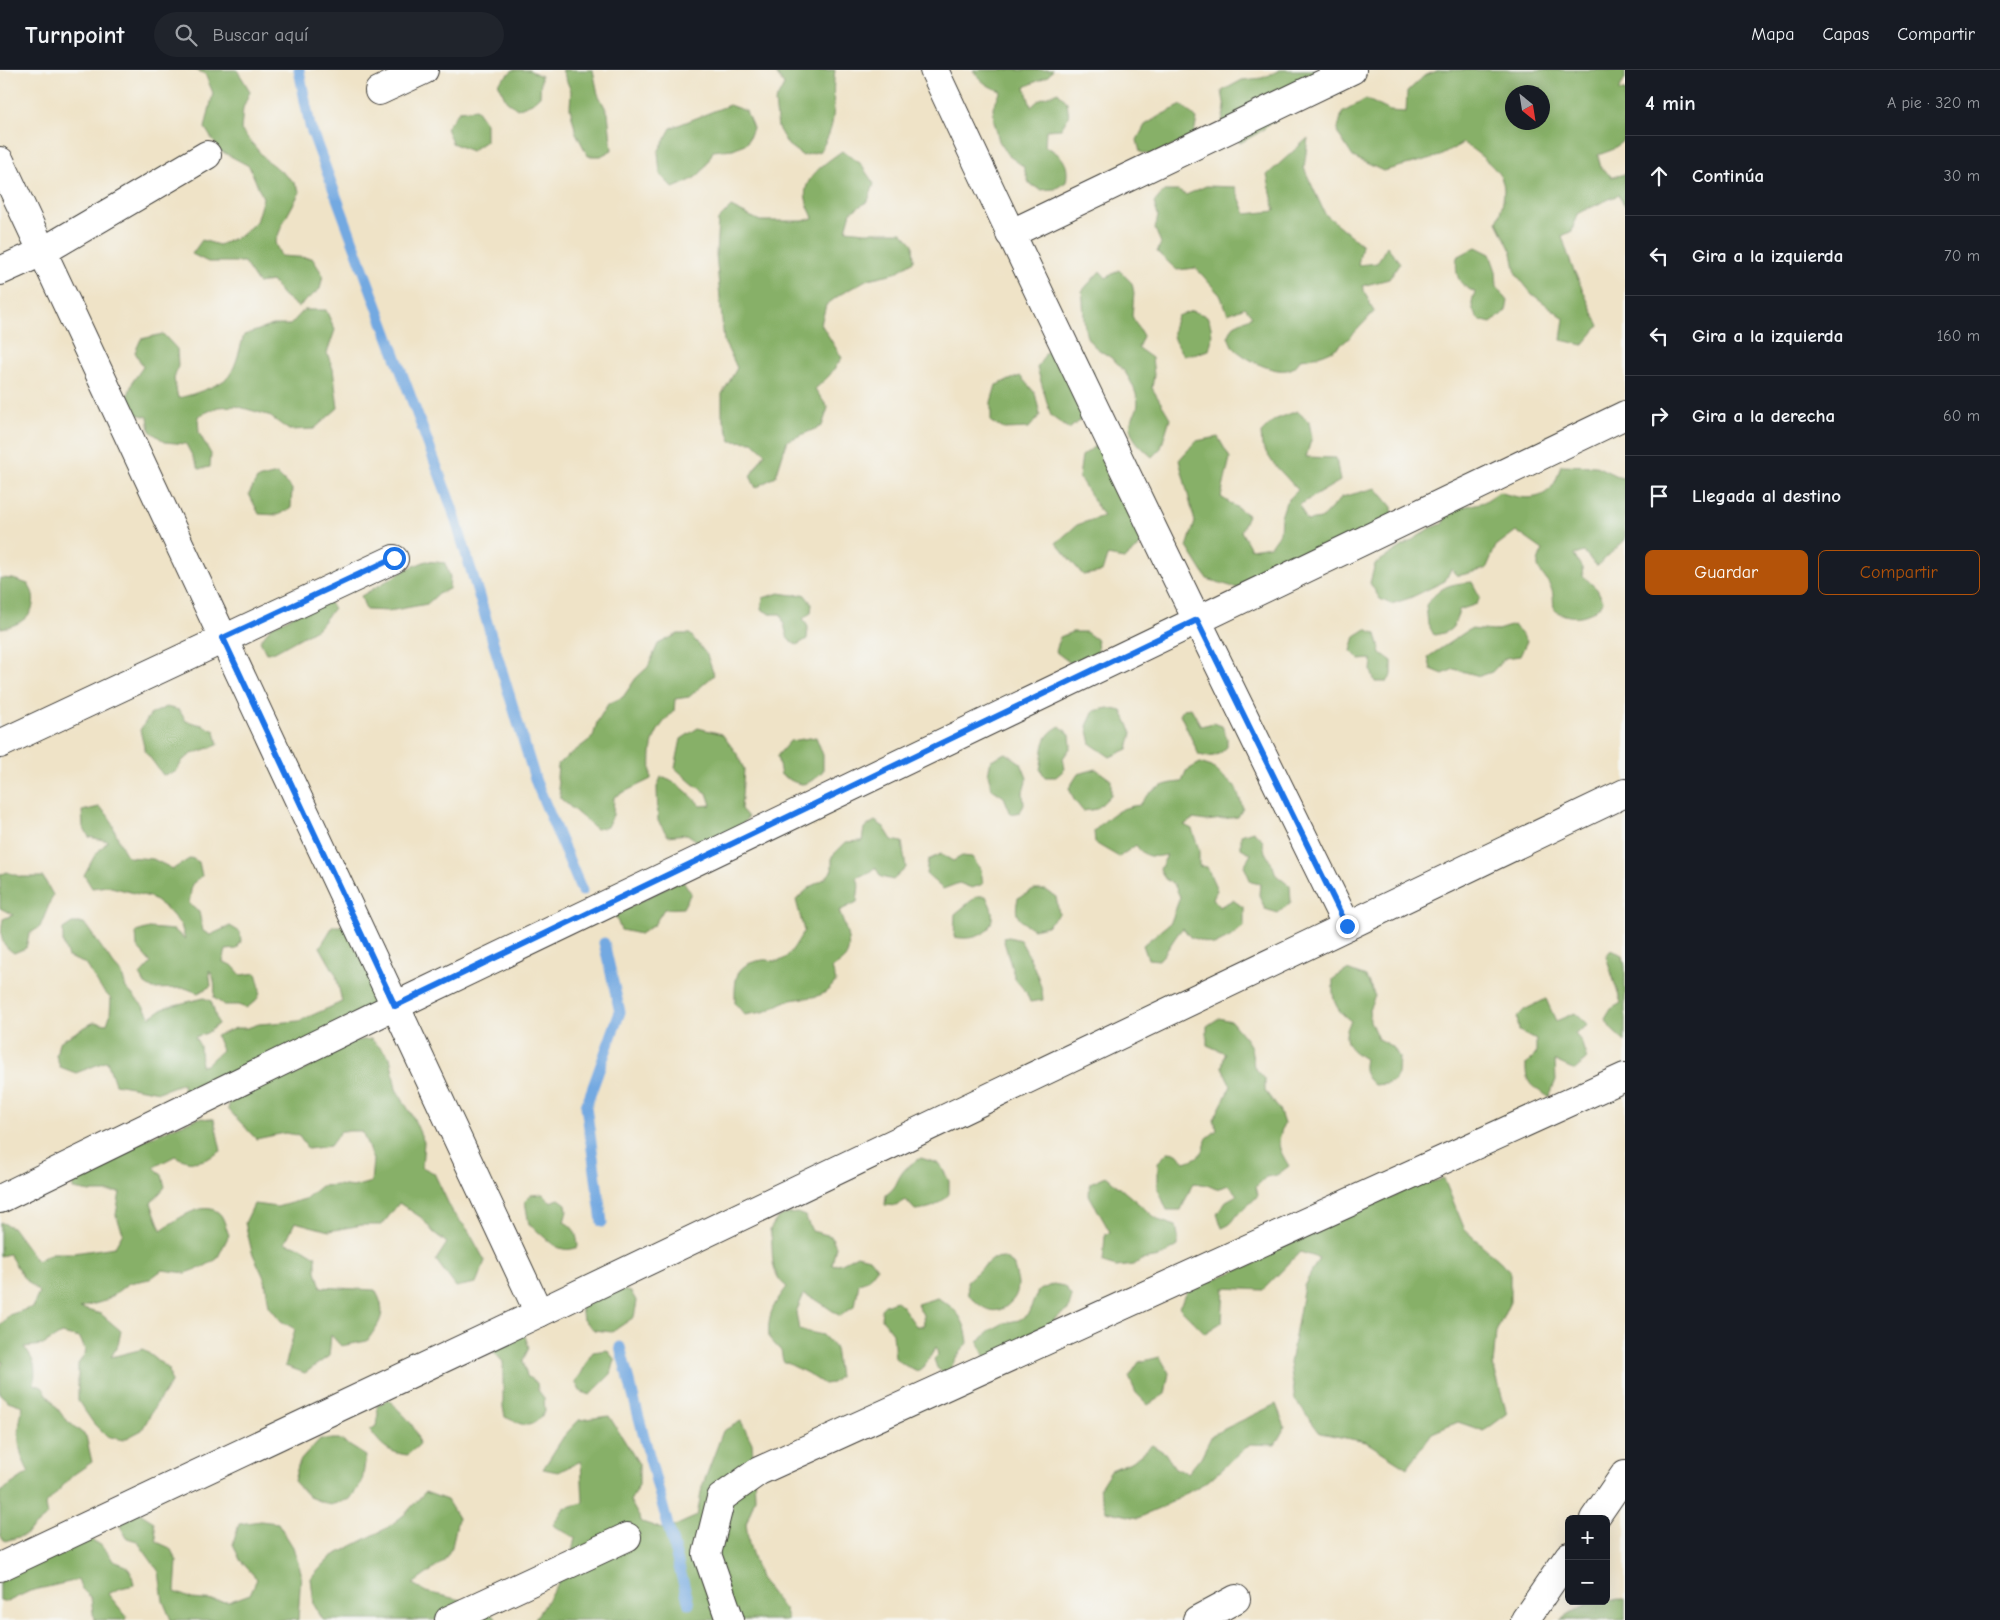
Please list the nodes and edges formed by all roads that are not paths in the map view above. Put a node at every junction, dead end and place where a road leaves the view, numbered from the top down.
1 (424, 70) edge
2 (934, 70) edge
3 (1352, 70) edge
4 (379, 92) dead end
5 (207, 155) dead end
6 (0, 161) edge
7 (1010, 234) junction
8 (42, 252) junction
9 (0, 271) edge
10 (1625, 415) edge
11 (394, 558) dead end
12 (1197, 620) junction
13 (223, 638) junction
14 (0, 744) edge
15 (1625, 793) edge
16 (1347, 926) junction
17 (395, 1006) junction
18 (1625, 1077) edge
19 (0, 1199) edge
20 (539, 1313) junction
21 (1625, 1474) edge
22 (1597, 1515) edge
23 (627, 1537) dead end
24 (1566, 1560) edge
25 (0, 1567) edge
26 (1236, 1599) dead end
27 (449, 1620) edge
28 (730, 1620) edge
29 (1197, 1620) edge
30 (1525, 1620) edge

1 - 4 street
2 - 7 street
3 - 7 street
5 - 8 street
6 - 8 street
7 - 12 street
8 - 9 street
8 - 13 street
10 - 12 street
11 - 13 street
12 - 16 street
12 - 17 street
13 - 14 street
13 - 17 street
15 - 16 street
16 - 20 street
17 - 19 street
17 - 20 street
18 - 28 street
20 - 25 street
21 - 22 street
23 - 27 street
24 - 30 street
26 - 29 street

